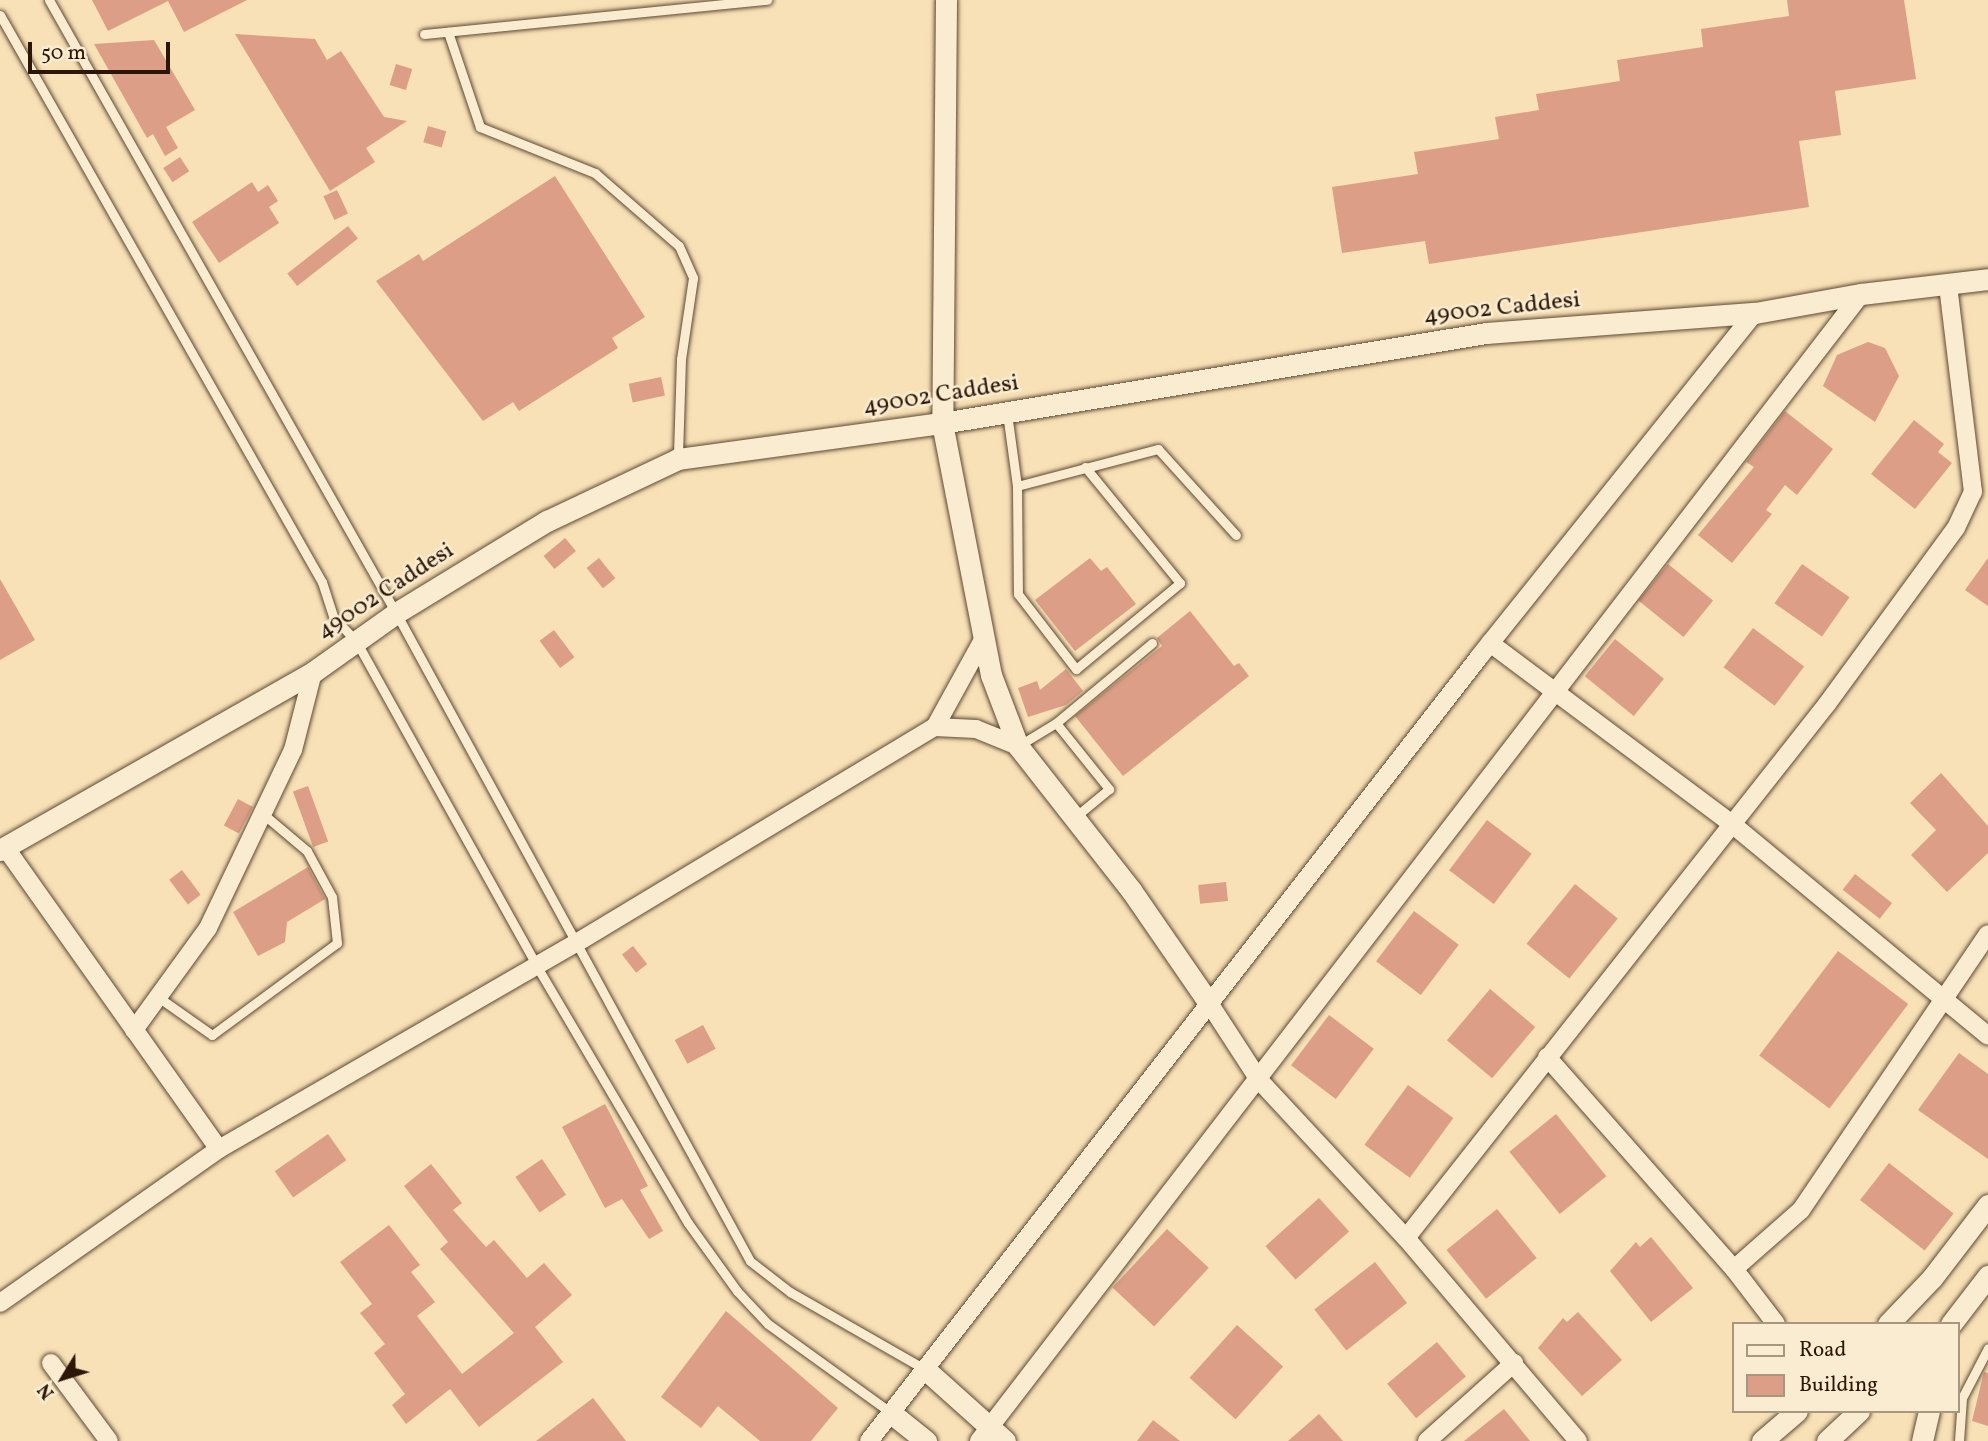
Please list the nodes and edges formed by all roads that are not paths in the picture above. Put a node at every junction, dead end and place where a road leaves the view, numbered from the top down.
1 (49, 0) edge
2 (767, 0) edge
3 (947, 0) edge
4 (0, 15) edge
5 (447, 32) junction
6 (424, 34) dead end
7 (1988, 279) edge
8 (1948, 286) junction
9 (1861, 294) junction
10 (1755, 313) junction
11 (1007, 413) junction
12 (942, 424) junction
13 (678, 459) junction
14 (1085, 467) junction
15 (1017, 486) junction
16 (1973, 492) junction
17 (1988, 504) edge
18 (1236, 535) dead end
19 (396, 613) junction
20 (984, 638) junction
21 (356, 641) junction
22 (1152, 643) dead end
23 (1490, 643) junction
24 (313, 672) junction
25 (1557, 694) junction
26 (1056, 723) junction
27 (935, 727) junction
28 (1018, 746) junction
29 (263, 814) junction
30 (1073, 818) junction
31 (1732, 824) junction
32 (3, 849) edge
33 (1988, 934) edge
34 (578, 942) junction
35 (536, 965) junction
36 (158, 997) junction
37 (1943, 997) junction
38 (1209, 1003) junction
39 (134, 1030) junction
40 (1988, 1036) edge
41 (1547, 1057) junction
42 (1259, 1080) junction
43 (219, 1149) junction
44 (1988, 1205) edge
45 (1406, 1238) junction
46 (1734, 1269) junction
47 (1988, 1276) edge
48 (0, 1303) edge
49 (1774, 1322) edge
50 (1890, 1322) edge
51 (1953, 1322) edge
52 (1988, 1348) edge
53 (51, 1363) dead end
54 (1514, 1363) junction
55 (926, 1370) junction
56 (891, 1413) junction
57 (1795, 1413) edge
58 (1857, 1413) edge
59 (1929, 1413) edge
60 (991, 1437) edge
61 (108, 1441) edge
62 (869, 1441) edge
63 (926, 1441) edge
64 (1427, 1441) edge
65 (1577, 1441) edge
66 (1762, 1441) edge
67 (1826, 1441) edge
68 (1922, 1441) edge
69 (1959, 1441) edge

1 - 19 lane
2 - 5 lane
3 - 12 street
4 - 21 lane
5 - 6 lane
5 - 13 lane
7 - 8 street, 49002 Caddesi
8 - 9 street, 49002 Caddesi
8 - 16 street
9 - 10 street, 49002 Caddesi
9 - 25 street
10 - 11 street, 49002 Caddesi
10 - 23 street
11 - 12 street, 49002 Caddesi
11 - 15 lane
12 - 13 street, 49002 Caddesi
12 - 20 street
13 - 19 street, 49002 Caddesi
14 - 15 lane
14 - 15 lane
14 - 18 lane
16 - 17 street
16 - 31 street
19 - 21 street, 49002 Caddesi
19 - 34 lane
20 - 27 street
20 - 28 street
21 - 24 street, 49002 Caddesi
21 - 35 lane
22 - 26 lane
23 - 25 street
23 - 38 street
24 - 29 street
24 - 32 street, 49002 Caddesi
25 - 31 street
25 - 42 street
26 - 28 lane
26 - 30 lane
27 - 28 street
27 - 34 street
28 - 30 street
29 - 36 street
29 - 36 lane
30 - 38 street
31 - 37 street
31 - 41 street
32 - 39 street
33 - 37 street
34 - 35 street
34 - 55 lane
35 - 43 street
35 - 56 lane
36 - 39 street
37 - 40 street
37 - 46 street
38 - 42 street
38 - 55 street
39 - 43 street
41 - 45 street
41 - 46 street
42 - 45 street
42 - 60 street
43 - 48 street
44 - 50 street
45 - 54 street
46 - 49 street
47 - 51 street
52 - 69 lane
53 - 61 street
54 - 64 street
54 - 65 street
55 - 56 street
55 - 60 street
56 - 62 street
56 - 63 street
57 - 66 street
58 - 67 street
59 - 68 street

